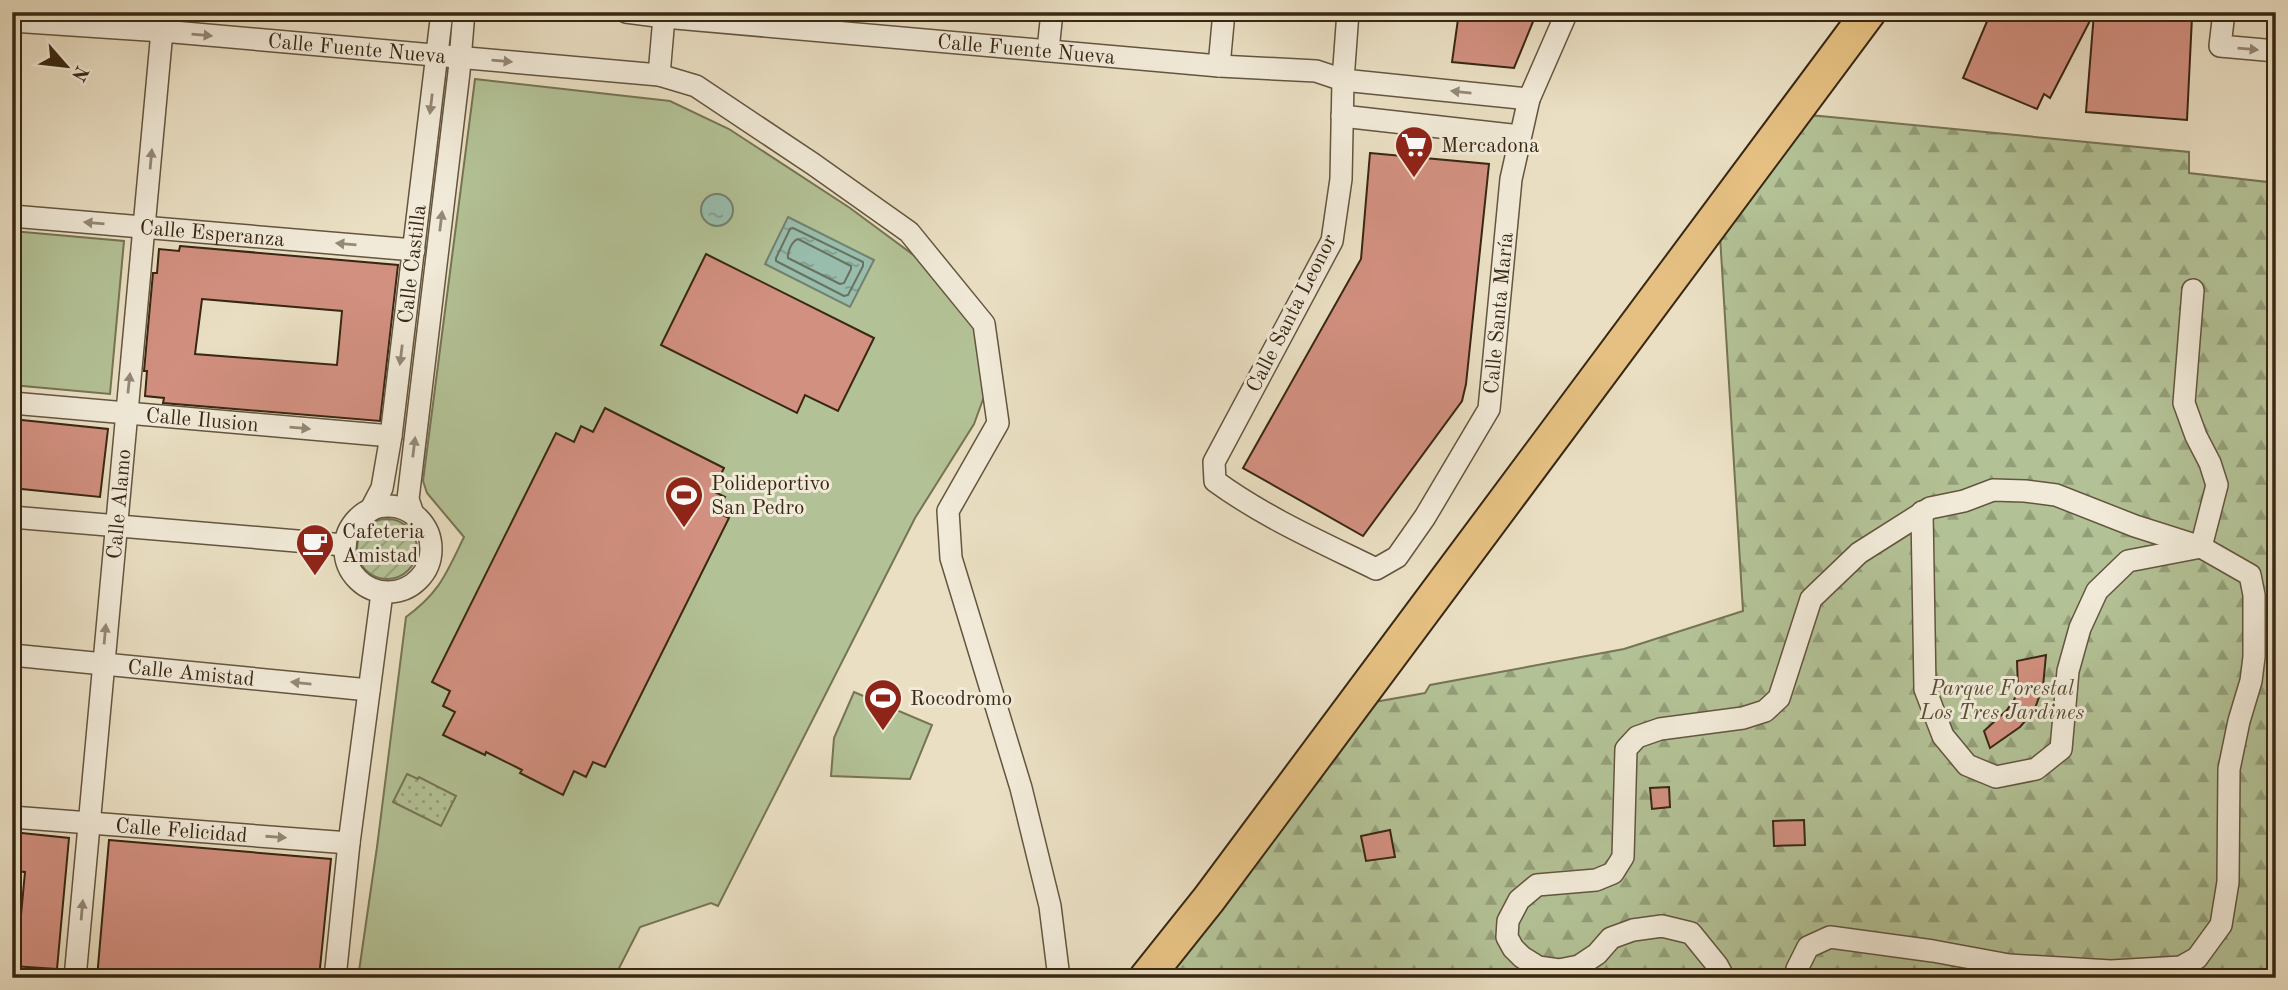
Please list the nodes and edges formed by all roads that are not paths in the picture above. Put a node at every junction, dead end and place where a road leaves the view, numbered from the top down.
1 (442, 12) edge
2 (464, 12) edge
3 (626, 12) edge
4 (1052, 12) edge
5 (1224, 12) edge
6 (1348, 12) edge
7 (1567, 12) edge
8 (1869, 12) edge
9 (2224, 12) edge
10 (664, 17) junction
11 (787, 20) edge
12 (12, 21) edge
13 (162, 31) junction
14 (1048, 50) junction
15 (2276, 51) edge
16 (437, 55) junction
17 (460, 57) junction
18 (1219, 66) junction
19 (659, 75) junction
20 (1343, 80) junction
21 (1529, 99) junction
22 (1342, 116) junction
23 (1520, 136) junction
24 (12, 216) edge
25 (145, 228) junction
26 (414, 250) junction
27 (2193, 290) dead end
28 (12, 403) edge
29 (126, 412) junction
30 (391, 436) junction
31 (1215, 481) joint
32 (370, 511) junction
33 (1922, 512) junction
34 (413, 514) junction
35 (12, 517) edge
36 (116, 526) junction
37 (344, 545) junction
38 (2201, 547) junction
39 (382, 593) junction
40 (12, 655) edge
41 (103, 663) junction
42 (369, 690) junction
43 (12, 817) edge
44 (89, 824) junction
45 (349, 843) junction
46 (75, 978) edge
47 (335, 978) edge
48 (1059, 978) edge
49 (1146, 978) edge
50 (1724, 978) edge
51 (1795, 978) edge

1 - 16 street, Calle Castilla
2 - 17 street
3 - 10 street, Calle Fuente Nueva
4 - 14 street
5 - 18 street
6 - 20 street, Calle Santa Leonor
7 - 21 street, Calle Santa María
8 - 49 main road
9 -> 15 street
10 - 11 street, Calle Fuente Nueva
10 - 19 street
11 - 14 street, Calle Fuente Nueva
12 - 13 street, Calle Fuente Nueva
13 -> 16 street, Calle Fuente Nueva
25 -> 13 street, Calle Alamo
14 - 18 street, Calle Fuente Nueva
16 - 17 street, Calle Fuente Nueva
16 -> 26 street, Calle Castilla
17 -> 19 street, Calle Fuente Nueva
34 -> 17 street
18 - 20 street, Calle Fuente Nueva
19 - 48 street, Calle Fuente Nueva
21 -> 20 street, Calle Fuente Nueva
20 - 22 street, Calle Santa Leonor
21 - 23 street, Calle Santa María
22 - 23 street
22 - 31 street, Calle Santa Leonor
23 - 31 street, Calle Santa María
25 -> 24 street, Calle Esperanza
26 -> 25 street, Calle Esperanza
29 -> 25 street, Calle Alamo
26 -> 30 street, Calle Castilla
27 - 38 street
28 - 29 street, Calle Ilusion
29 -> 30 street, Calle Ilusion
29 - 36 street, Calle Alamo
30 - 32 street, Calle Castilla
32 - 34 street
32 - 37 street
33 - 38 street
33 - 38 street
33 - 50 street
34 - 39 street
35 - 36 street
36 - 37 street
41 -> 36 street, Calle Alamo
37 - 39 street
38 - 51 street
39 - 42 street
40 - 41 street, Calle Amistad
42 -> 41 street, Calle Amistad
41 - 44 street, Calle Alamo
42 - 45 street
43 - 44 street, Calle Felicidad
44 -> 45 street, Calle Felicidad
46 -> 44 street, Calle Alamo
45 - 47 street

